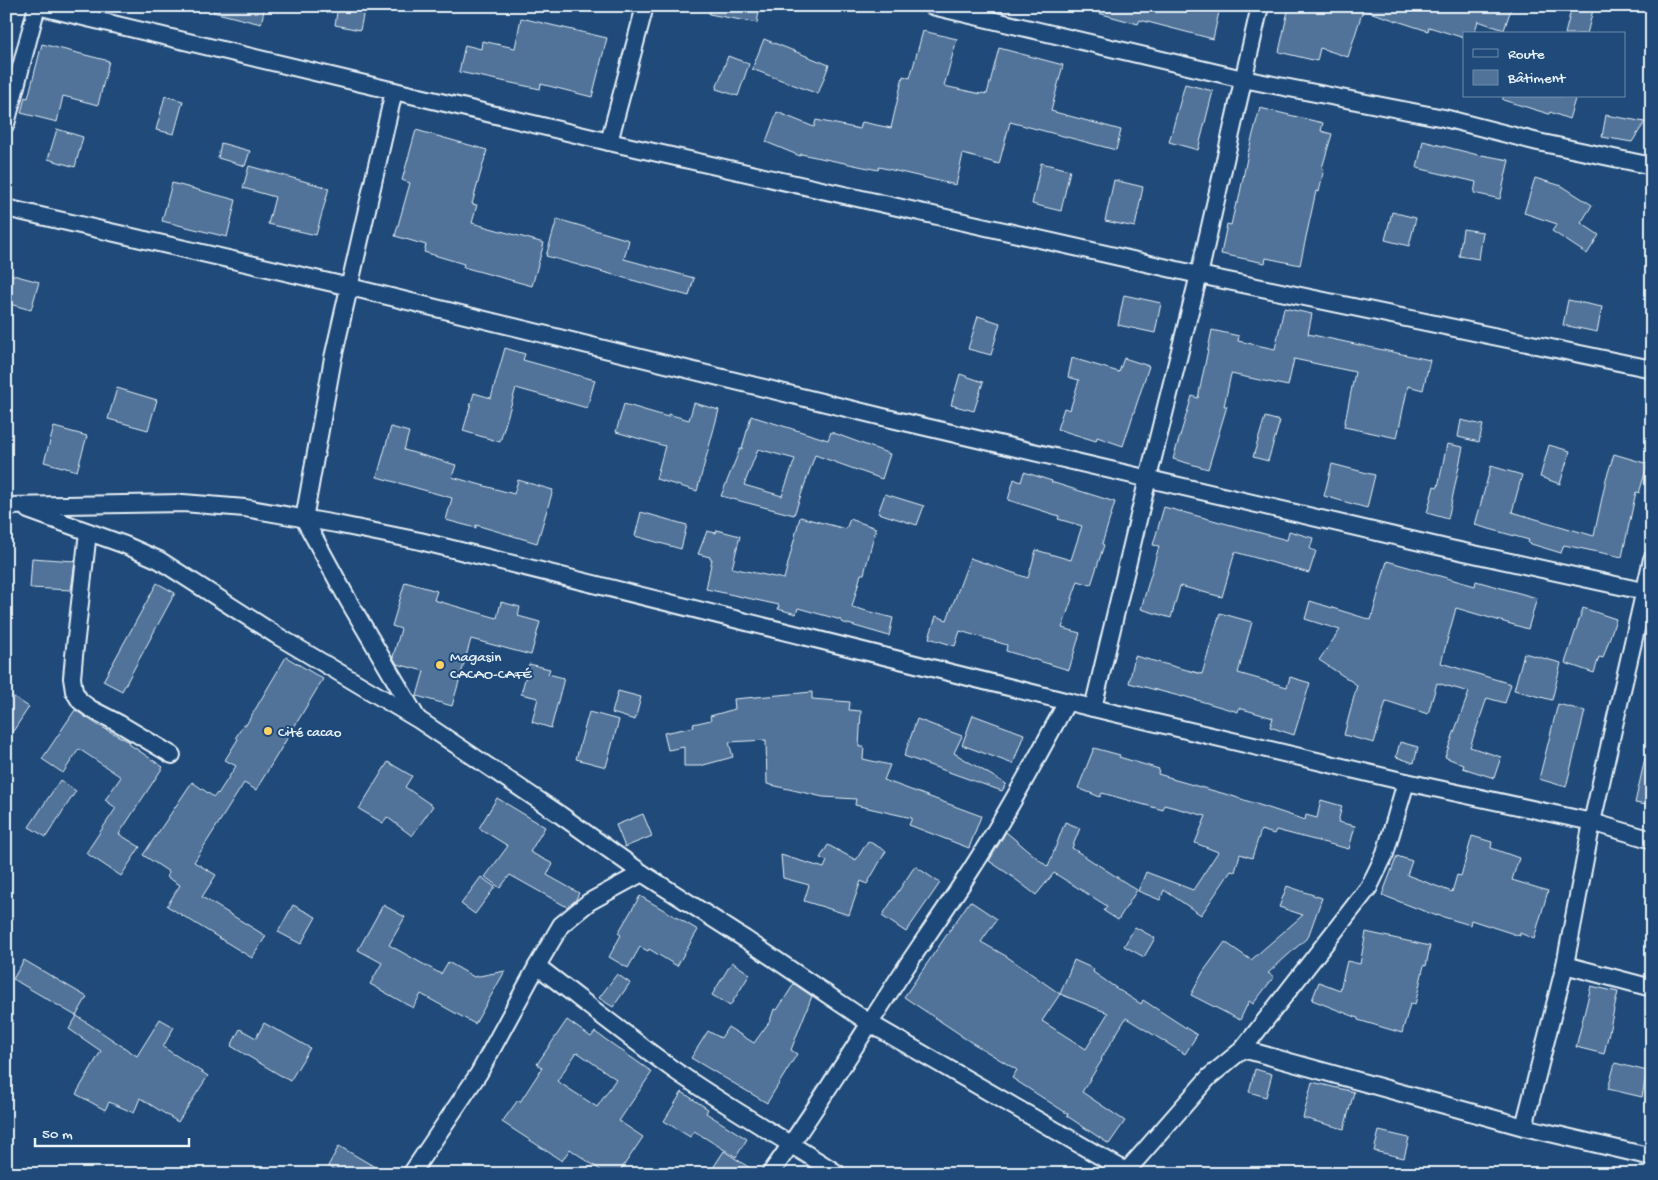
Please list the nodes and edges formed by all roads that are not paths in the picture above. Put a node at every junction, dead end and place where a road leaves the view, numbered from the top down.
1 (37, 6) edge
2 (645, 6) edge
3 (932, 6) edge
4 (1260, 6) edge
5 (1243, 79) junction
6 (394, 91) junction
7 (6, 124) edge
8 (609, 142) junction
9 (1652, 166) edge
10 (6, 208) edge
11 (1199, 275) junction
12 (350, 287) junction
13 (1652, 370) edge
14 (1148, 478) junction
15 (13, 506) edge
16 (304, 519) junction
17 (88, 532) junction
18 (1652, 559) edge
19 (1648, 592) edge
20 (1067, 702) junction
21 (1093, 708) junction
22 (419, 720) junction
23 (172, 755) dead end
24 (1406, 782) junction
25 (1592, 822) junction
26 (1652, 840) edge
27 (642, 873) junction
28 (1564, 965) junction
29 (537, 966) junction
30 (1652, 988) edge
31 (871, 1024) junction
32 (1243, 1049) junction
33 (1524, 1127) junction
34 (792, 1144) junction
35 (1652, 1157) edge
36 (1127, 1173) edge
37 (411, 1174) edge
38 (770, 1174) edge
39 (838, 1174) edge

1 - 6 street
1 - 7 street
2 - 8 street
3 - 5 street
4 - 5 street
5 - 9 street
5 - 11 street
6 - 8 street
6 - 12 street
8 - 11 street
10 - 12 street
11 - 13 street
11 - 14 street
12 - 14 street
12 - 16 street
14 - 19 street
14 - 21 street
15 - 16 street
15 - 17 street
16 - 20 street
16 - 22 street
17 - 22 street
17 - 23 street
18 - 19 street
19 - 25 street
20 - 21 street
20 - 31 street
21 - 24 street
22 - 27 street
24 - 25 street
24 - 32 street
25 - 26 street
25 - 28 street
27 - 29 street
27 - 31 street
28 - 30 street
28 - 33 street
29 - 34 street
29 - 37 street
31 - 34 street
31 - 36 street
32 - 33 street
32 - 36 street
33 - 35 street
34 - 38 street
34 - 39 street

